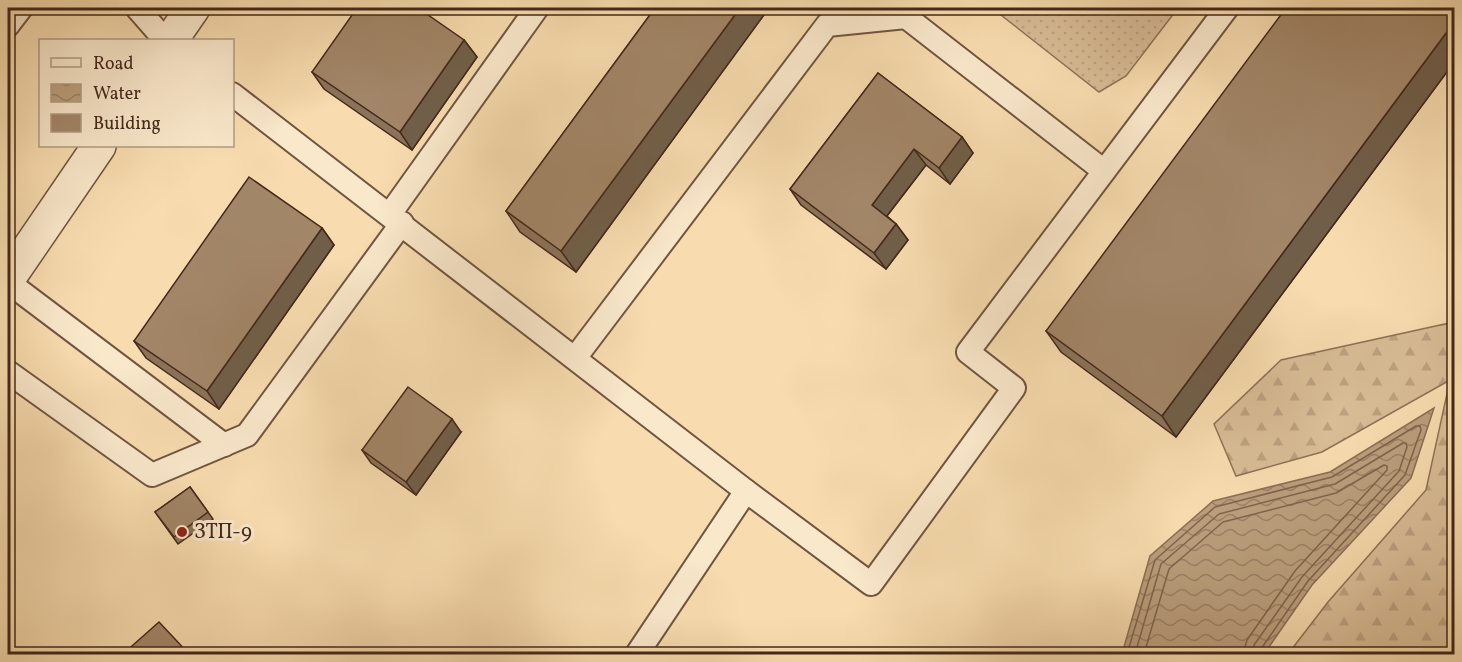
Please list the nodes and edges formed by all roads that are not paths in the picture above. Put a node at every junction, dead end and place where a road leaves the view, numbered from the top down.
1 (21, 8) edge
2 (137, 8) edge
3 (193, 8) edge
4 (537, 8) edge
5 (1227, 8) edge
6 (909, 12) edge
7 (8, 26) edge
8 (164, 39) edge
9 (172, 39) edge
10 (234, 96) edge
11 (98, 147) edge
12 (1104, 171) junction
13 (396, 219) junction
14 (8, 280) edge
15 (575, 358) junction
16 (8, 372) edge
17 (224, 445) junction
18 (746, 491) junction
19 (637, 654) edge

1 - 7 lane
2 - 8 lane
3 - 9 street
4 - 13 lane
5 - 12 lane
6 - 12 lane
6 - 15 lane
10 - 13 lane
11 - 14 street
12 - 18 lane
13 - 15 lane
13 - 17 lane
14 - 17 lane
15 - 18 lane
16 - 17 lane
18 - 19 lane

